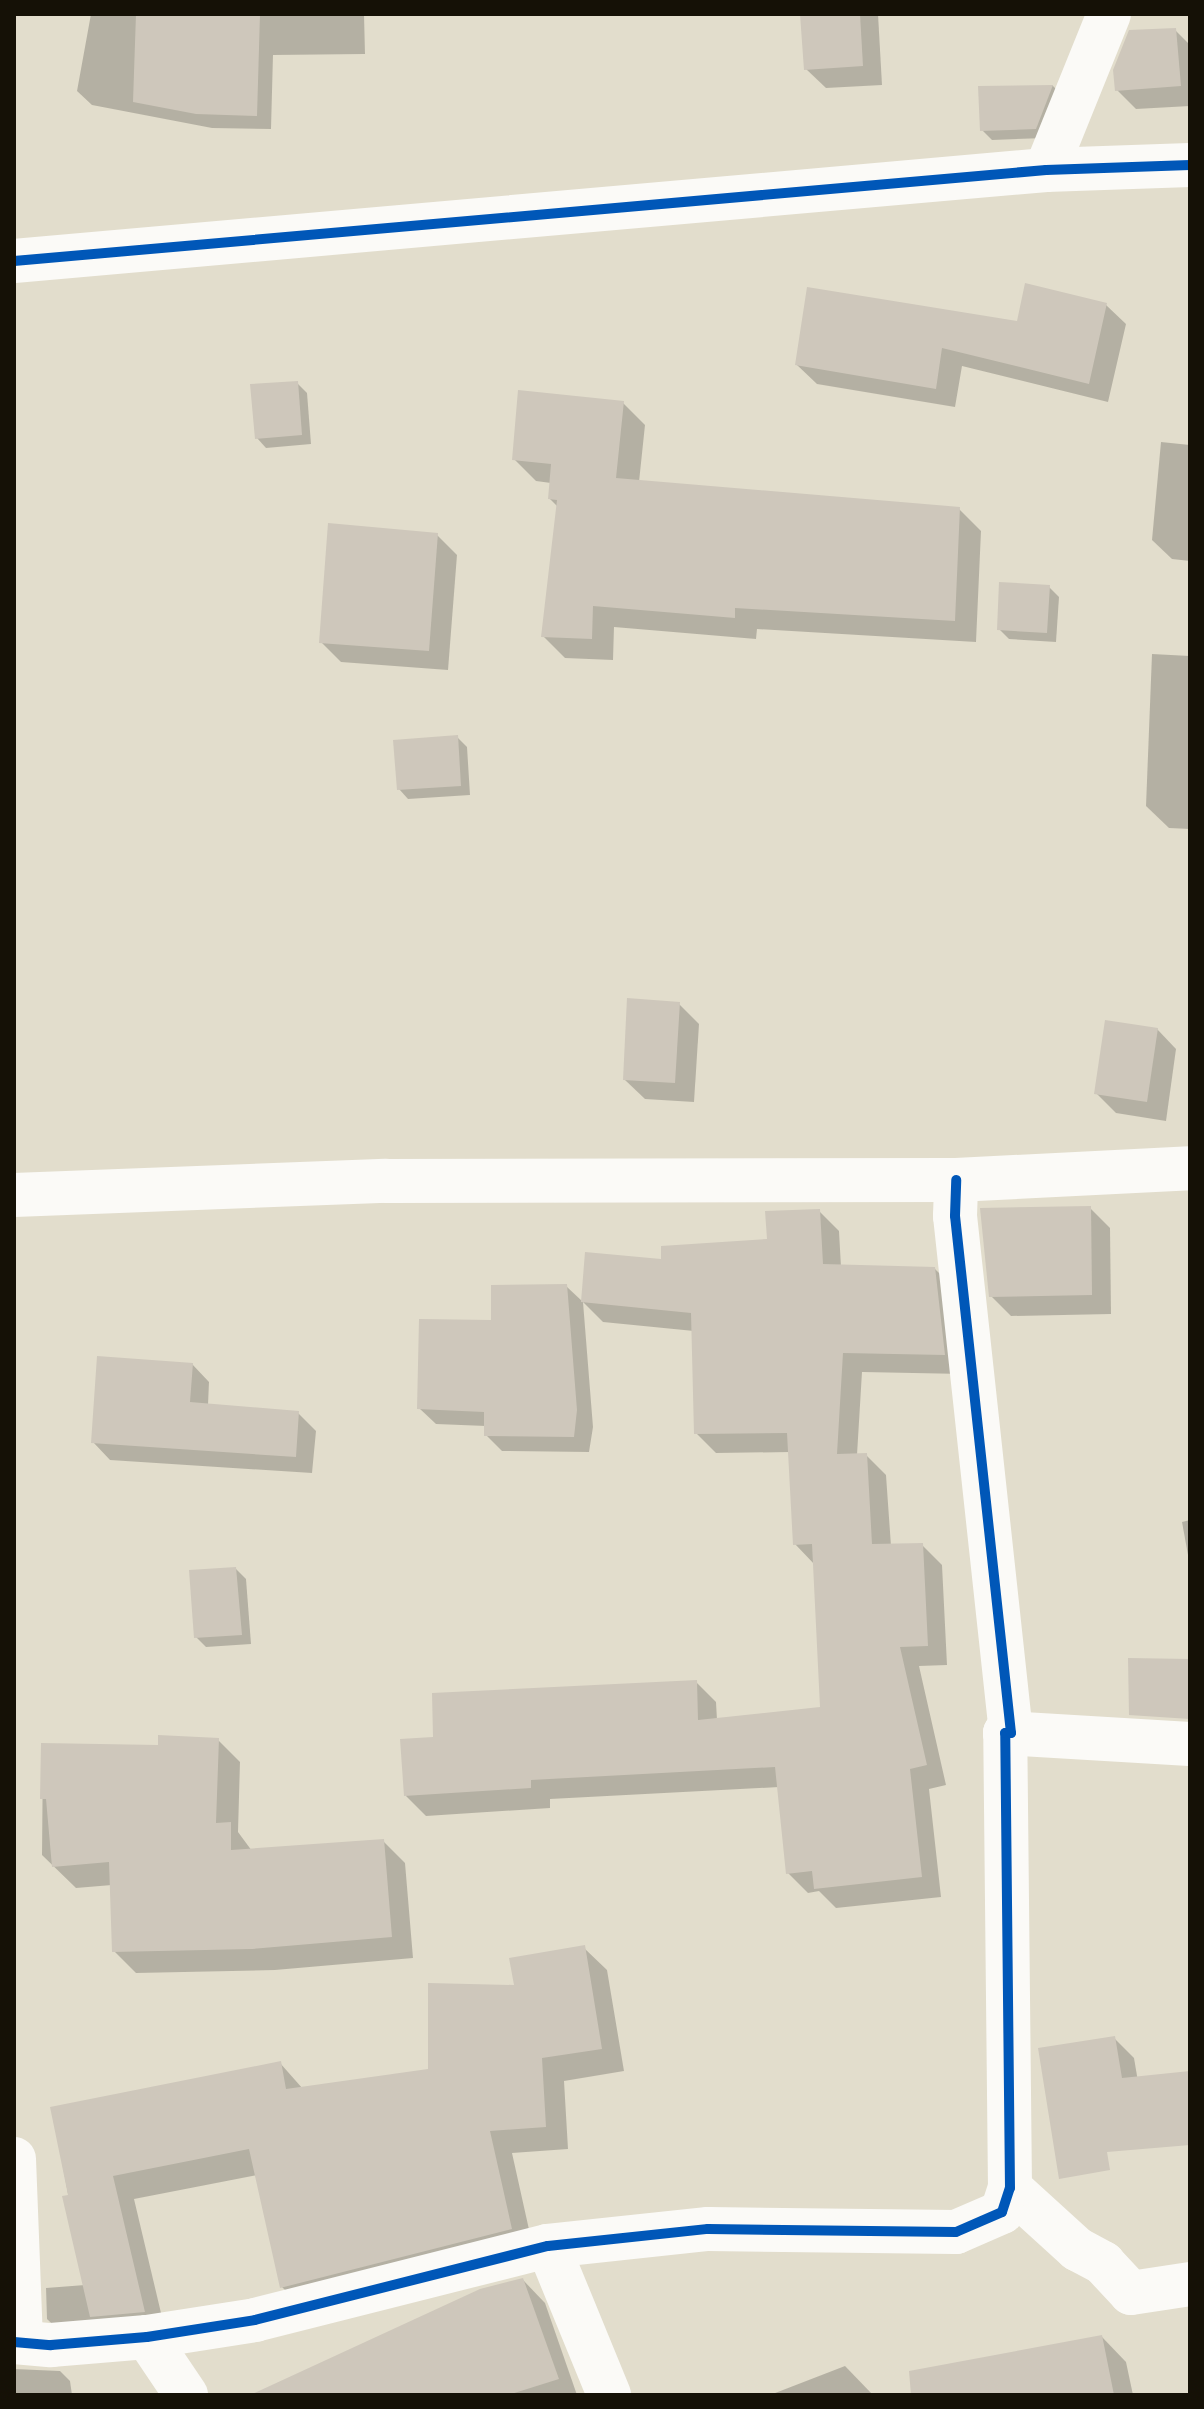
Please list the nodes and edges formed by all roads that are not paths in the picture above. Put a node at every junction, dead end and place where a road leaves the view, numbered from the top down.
1 (1109, 14) edge
2 (1190, 165) edge
3 (1046, 170) junction
4 (14, 261) edge
5 (1190, 1168) edge
6 (956, 1180) junction
7 (14, 1195) edge
8 (1005, 1733) junction
9 (1190, 1744) edge
10 (14, 2159) edge
11 (1010, 2188) junction
12 (548, 2246) junction
13 (1190, 2284) edge
14 (147, 2337) junction
15 (18, 2342) edge
16 (186, 2395) edge
17 (609, 2395) edge

1 - 3 street
2 - 3 street
3 - 4 street
5 - 6 street
6 - 7 street
6 - 8 street
8 - 9 street
8 - 11 street
10 - 15 street
11 - 12 street
11 - 13 street
12 - 14 street
12 - 17 street
14 - 15 street
14 - 16 street

